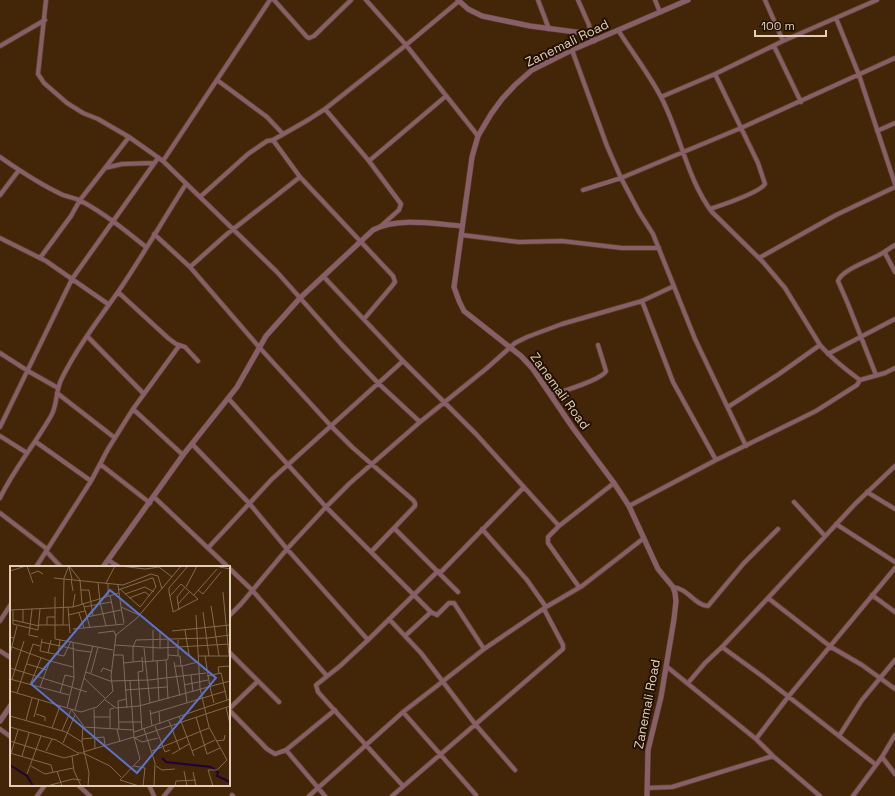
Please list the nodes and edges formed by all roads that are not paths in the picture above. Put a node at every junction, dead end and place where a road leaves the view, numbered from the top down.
1 (46, 0) edge
2 (270, 0) edge
3 (274, 0) edge
4 (351, 0) edge
5 (366, 0) edge
6 (538, 0) edge
7 (578, 0) edge
8 (655, 0) edge
9 (688, 0) edge
10 (765, 0) edge
11 (877, 0) edge
12 (459, 1) edge
13 (660, 12) junction
14 (836, 18) junction
15 (45, 20) junction
16 (549, 29) junction
17 (618, 30) junction
18 (591, 34) junction
19 (594, 41) junction
20 (783, 41) junction
21 (406, 45) junction
22 (0, 46) edge
23 (774, 46) junction
24 (572, 50) junction
25 (895, 58) edge
26 (715, 74) junction
27 (859, 76) junction
28 (217, 80) junction
29 (446, 96) junction
30 (661, 97) junction
31 (801, 102) junction
32 (324, 109) junction
33 (895, 123) edge
34 (741, 128) junction
35 (877, 131) junction
36 (283, 134) junction
37 (478, 136) junction
38 (129, 137) junction
39 (273, 140) junction
40 (684, 151) junction
41 (0, 156) edge
42 (158, 158) junction
43 (163, 161) junction
44 (369, 161) junction
45 (154, 163) junction
46 (105, 168) junction
47 (19, 170) junction
48 (300, 177) junction
49 (621, 178) junction
50 (186, 184) junction
51 (895, 184) edge
52 (895, 188) edge
53 (584, 190) dead end
54 (0, 196) edge
55 (200, 197) junction
56 (80, 200) junction
57 (710, 209) junction
58 (113, 221) junction
59 (381, 226) junction
60 (462, 226) junction
61 (233, 229) junction
62 (154, 234) junction
63 (462, 235) junction
64 (0, 238) edge
65 (361, 242) junction
66 (895, 245) edge
67 (146, 247) junction
68 (659, 248) junction
69 (886, 252) junction
70 (40, 258) junction
71 (759, 258) junction
72 (190, 267) junction
73 (895, 272) edge
74 (322, 276) junction
75 (72, 279) junction
76 (674, 286) junction
77 (118, 292) junction
78 (300, 298) junction
79 (642, 301) junction
80 (108, 304) junction
81 (364, 319) junction
82 (895, 319) edge
83 (87, 336) junction
84 (860, 336) junction
85 (598, 344) dead end
86 (820, 345) junction
87 (179, 346) junction
88 (259, 347) junction
89 (511, 348) junction
90 (0, 353) edge
91 (828, 354) junction
92 (198, 361) dead end
93 (403, 361) junction
94 (895, 368) edge
95 (28, 371) junction
96 (876, 375) junction
97 (860, 380) junction
98 (379, 384) junction
99 (58, 388) junction
100 (57, 393) junction
101 (144, 394) junction
102 (551, 395) junction
103 (228, 398) junction
104 (444, 402) junction
105 (728, 407) junction
106 (133, 409) junction
107 (420, 422) junction
108 (0, 426) edge
109 (332, 426) junction
110 (0, 436) edge
111 (115, 438) junction
112 (36, 442) junction
113 (192, 444) junction
114 (746, 446) junction
115 (27, 453) junction
116 (183, 456) junction
117 (716, 460) junction
118 (100, 464) junction
119 (372, 464) junction
120 (287, 465) junction
121 (895, 466) edge
122 (91, 481) junction
123 (614, 483) junction
124 (524, 487) junction
125 (867, 492) junction
126 (154, 497) junction
127 (0, 498) edge
128 (794, 502) dead end
129 (150, 503) junction
130 (249, 503) junction
131 (629, 506) junction
132 (326, 507) junction
133 (895, 510) edge
134 (0, 513) edge
135 (836, 524) junction
136 (559, 526) junction
137 (394, 528) junction
138 (482, 529) junction
139 (778, 529) dead end
140 (825, 536) junction
141 (644, 538) junction
142 (208, 548) junction
143 (287, 549) junction
144 (47, 550) junction
145 (371, 552) junction
146 (108, 560) junction
147 (895, 562) edge
148 (37, 566) edge
149 (60, 566) edge
150 (104, 566) edge
151 (118, 566) edge
152 (227, 566) edge
153 (895, 568) edge
154 (230, 569) edge
155 (439, 572) junction
156 (579, 587) junction
157 (673, 587) junction
158 (252, 590) junction
159 (458, 592) dead end
160 (414, 595) junction
161 (872, 595) junction
162 (768, 598) junction
163 (10, 606) edge
164 (545, 608) junction
165 (431, 612) junction
166 (895, 612) edge
167 (230, 615) edge
168 (389, 619) junction
169 (0, 621) edge
170 (405, 636) junction
171 (368, 640) junction
172 (722, 647) junction
173 (831, 647) junction
174 (484, 649) junction
175 (0, 652) edge
176 (230, 653) edge
177 (10, 657) edge
178 (895, 660) edge
179 (666, 666) junction
180 (327, 676) junction
181 (880, 677) junction
182 (258, 681) junction
183 (442, 682) junction
184 (688, 683) junction
185 (895, 689) edge
186 (788, 697) junction
187 (279, 702) dead end
188 (10, 706) edge
189 (230, 709) edge
190 (335, 710) junction
191 (230, 711) edge
192 (403, 712) junction
193 (0, 721) edge
194 (475, 724) junction
195 (0, 729) edge
196 (895, 735) edge
197 (10, 736) edge
198 (840, 736) junction
199 (756, 739) junction
200 (366, 746) junction
201 (286, 750) junction
202 (439, 754) junction
203 (773, 756) junction
204 (882, 757) junction
205 (875, 764) junction
206 (515, 770) dead end
207 (895, 774) edge
208 (44, 786) edge
209 (79, 786) edge
210 (149, 786) edge
211 (172, 786) edge
212 (403, 786) junction
213 (318, 788) junction
214 (648, 788) junction
215 (476, 795) dead end
216 (37, 796) edge
217 (90, 796) edge
218 (154, 796) edge
219 (164, 796) edge
220 (310, 796) edge
221 (325, 796) edge
222 (392, 796) edge
223 (647, 796) edge
224 (820, 796) edge
225 (853, 796) edge

1 - 15 street
2 - 28 street
3 - 4 street
5 - 21 street
6 - 16 street
7 - 18 street
8 - 13 street
9 - 13 street, Zanemali Road
10 - 20 street
11 - 14 street
12 - 16 street
12 - 21 street
13 - 17 street, Zanemali Road
14 - 20 street
14 - 27 street
15 - 22 street
15 - 38 street
16 - 18 street
17 - 19 street, Zanemali Road
17 - 30 street
18 - 19 street
19 - 24 street, Zanemali Road
20 - 23 street
21 - 29 street
21 - 32 street
23 - 26 street
23 - 31 street
24 - 37 street, Zanemali Road
24 - 49 street
25 - 27 street
26 - 30 street
26 - 34 street
27 - 31 street
27 - 35 street
28 - 36 street
28 - 43 street
29 - 37 street
29 - 44 street
30 - 40 street
31 - 34 street
32 - 36 street
32 - 44 street
33 - 35 street
34 - 40 street
34 - 57 street
35 - 51 street
36 - 39 street
37 - 60 street, Zanemali Road
38 - 42 street
38 - 46 street
39 - 48 street
39 - 55 street
40 - 49 street
40 - 57 street
41 - 47 street
42 - 43 street
42 - 45 street
43 - 50 street
44 - 59 street
45 - 46 street
45 - 58 street
46 - 56 street
47 - 54 street
47 - 56 street
48 - 61 street
48 - 65 street
49 - 53 street
49 - 68 street
50 - 55 street
50 - 62 street
52 - 71 street
55 - 61 street
56 - 58 street
56 - 70 street
57 - 71 street
58 - 67 street
58 - 75 street
59 - 60 street
59 - 65 street
60 - 63 street, Zanemali Road
61 - 72 street
61 - 78 street
62 - 67 street
62 - 72 street
63 - 68 street
63 - 89 street, Zanemali Road
64 - 70 street
65 - 74 street
65 - 81 street
66 - 69 street
67 - 77 street
68 - 76 street
69 - 73 street
69 - 84 street
70 - 75 street
71 - 86 street
72 - 88 street
74 - 78 street
74 - 81 street
75 - 80 street
75 - 95 street
76 - 79 street
76 - 105 street
77 - 80 street
77 - 87 street
78 - 88 street
78 - 98 street
79 - 89 street
79 - 117 street
80 - 83 street
81 - 93 street
82 - 84 street
83 - 99 street
83 - 101 street
84 - 91 street
84 - 96 street
85 - 102 street
86 - 91 street
86 - 105 street
87 - 92 street
87 - 101 street
88 - 103 street
88 - 109 street
89 - 102 street, Zanemali Road
89 - 104 street
90 - 95 street
91 - 97 street
93 - 98 street
93 - 104 street
94 - 96 street
95 - 99 street
95 - 108 street
96 - 97 street
97 - 114 street
98 - 107 street
98 - 109 street
99 - 100 street
100 - 111 street
100 - 112 street
101 - 106 street
102 - 123 street, Zanemali Road
103 - 113 street
103 - 120 street
104 - 107 street
104 - 124 street
105 - 114 street
106 - 111 street
106 - 116 street
107 - 119 street
109 - 119 street
109 - 120 street
110 - 115 street
111 - 118 street
112 - 115 street
112 - 122 street
113 - 116 street
113 - 130 street
114 - 117 street
115 - 127 street
116 - 126 street
117 - 131 street
118 - 122 street
118 - 129 street
119 - 132 street
119 - 137 street
120 - 130 street
120 - 132 street
121 - 125 street
122 - 144 street
123 - 131 street, Zanemali Road
123 - 136 street
124 - 136 street
124 - 138 street
125 - 133 street
125 - 135 street
126 - 129 street
126 - 142 street
128 - 140 street
129 - 146 street
130 - 142 street
130 - 143 street
131 - 141 street, Zanemali Road
132 - 143 street
132 - 145 street
134 - 144 street
135 - 140 street
135 - 147 street
136 - 156 street
137 - 145 street
137 - 155 street
138 - 155 street
138 - 164 street
139 - 157 street
140 - 162 street
141 - 156 street
141 - 157 street, Zanemali Road
142 - 152 street
143 - 158 street
143 - 171 street
144 - 148 street
144 - 149 street
145 - 160 street
146 - 150 street
146 - 151 street
153 - 161 street
154 - 158 street
155 - 159 street
155 - 160 street
156 - 164 street
157 - 179 street, Zanemali Road
158 - 167 street
158 - 180 street
160 - 165 street
160 - 168 street
161 - 166 street
161 - 173 street
162 - 172 street
162 - 173 street
163 - 169 street
164 - 174 street
164 - 194 street
165 - 170 street
165 - 174 street
168 - 170 street
168 - 171 street
170 - 183 street
171 - 180 street
172 - 184 street
172 - 186 street
173 - 181 street
173 - 186 street
174 - 183 street
175 - 177 street
176 - 182 street
178 - 181 street
179 - 184 street
179 - 214 street, Zanemali Road
180 - 190 street
181 - 185 street
181 - 198 street
182 - 187 street
182 - 189 street
183 - 192 street
183 - 194 street
184 - 199 street
186 - 198 street
186 - 199 street
188 - 193 street
190 - 200 street
190 - 201 street
191 - 201 street
192 - 200 street
192 - 202 street
194 - 202 street
194 - 206 street
195 - 197 street
196 - 204 street
198 - 205 street
199 - 203 street
200 - 212 street
200 - 213 street
201 - 213 street
202 - 212 street
202 - 215 street
203 - 214 street
203 - 224 street
204 - 205 street
204 - 207 street
205 - 225 street
208 - 216 street
209 - 217 street
210 - 218 street
211 - 219 street
212 - 222 street
213 - 220 street
213 - 221 street
214 - 223 street, Zanemali Road

